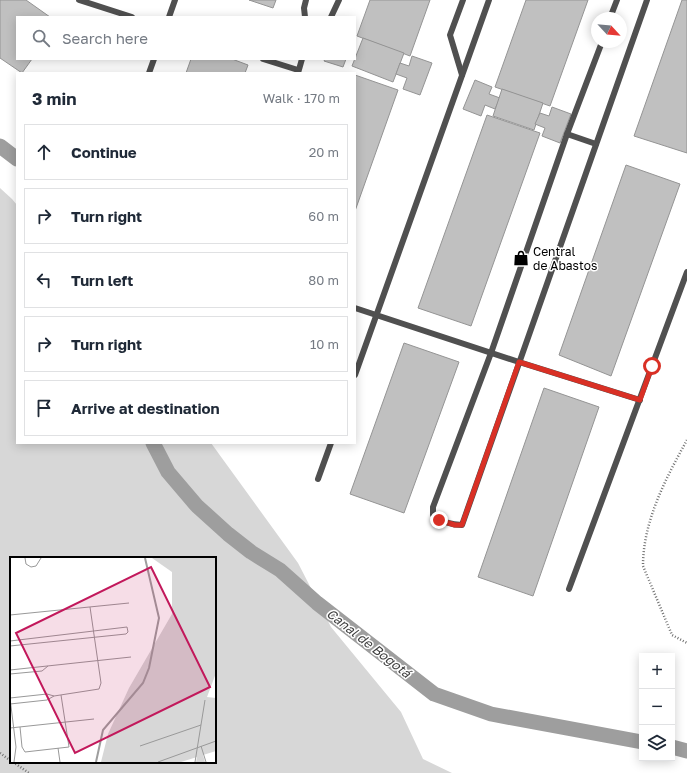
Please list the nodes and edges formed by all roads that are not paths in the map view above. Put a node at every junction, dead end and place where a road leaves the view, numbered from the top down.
1 (79, 0) edge
2 (175, 0) edge
3 (306, 0) edge
4 (339, 0) edge
5 (463, 0) edge
6 (489, 0) edge
7 (617, 0) edge
8 (646, 0) edge
9 (612, 12) edge
10 (129, 16) edge
11 (169, 16) edge
12 (305, 16) edge
13 (331, 16) edge
14 (600, 48) edge
15 (154, 60) edge
16 (266, 60) edge
17 (302, 60) edge
18 (149, 72) edge
19 (298, 72) edge
20 (462, 75) junction
21 (567, 134) junction
22 (596, 144) junction
23 (687, 272) edge
24 (356, 308) edge
25 (376, 315) junction
26 (491, 353) junction
27 (519, 362) junction
28 (356, 371) edge
29 (640, 400) junction
30 (331, 444) edge
31 (318, 479) dead end
32 (569, 590) dead end

1 - 10 lane
2 - 11 lane
3 - 12 lane
4 - 13 lane
5 - 20 lane
6 - 20 lane
7 - 9 lane
8 - 22 lane
14 - 21 lane
15 - 18 lane
16 - 19 lane
17 - 19 lane
20 - 25 lane
21 - 22 lane
21 - 26 lane
22 - 27 lane
23 - 29 lane
24 - 25 lane
25 - 26 lane
25 - 28 lane
26 - 27 lane
26 - 27 lane
27 - 29 lane
29 - 32 lane
30 - 31 lane

